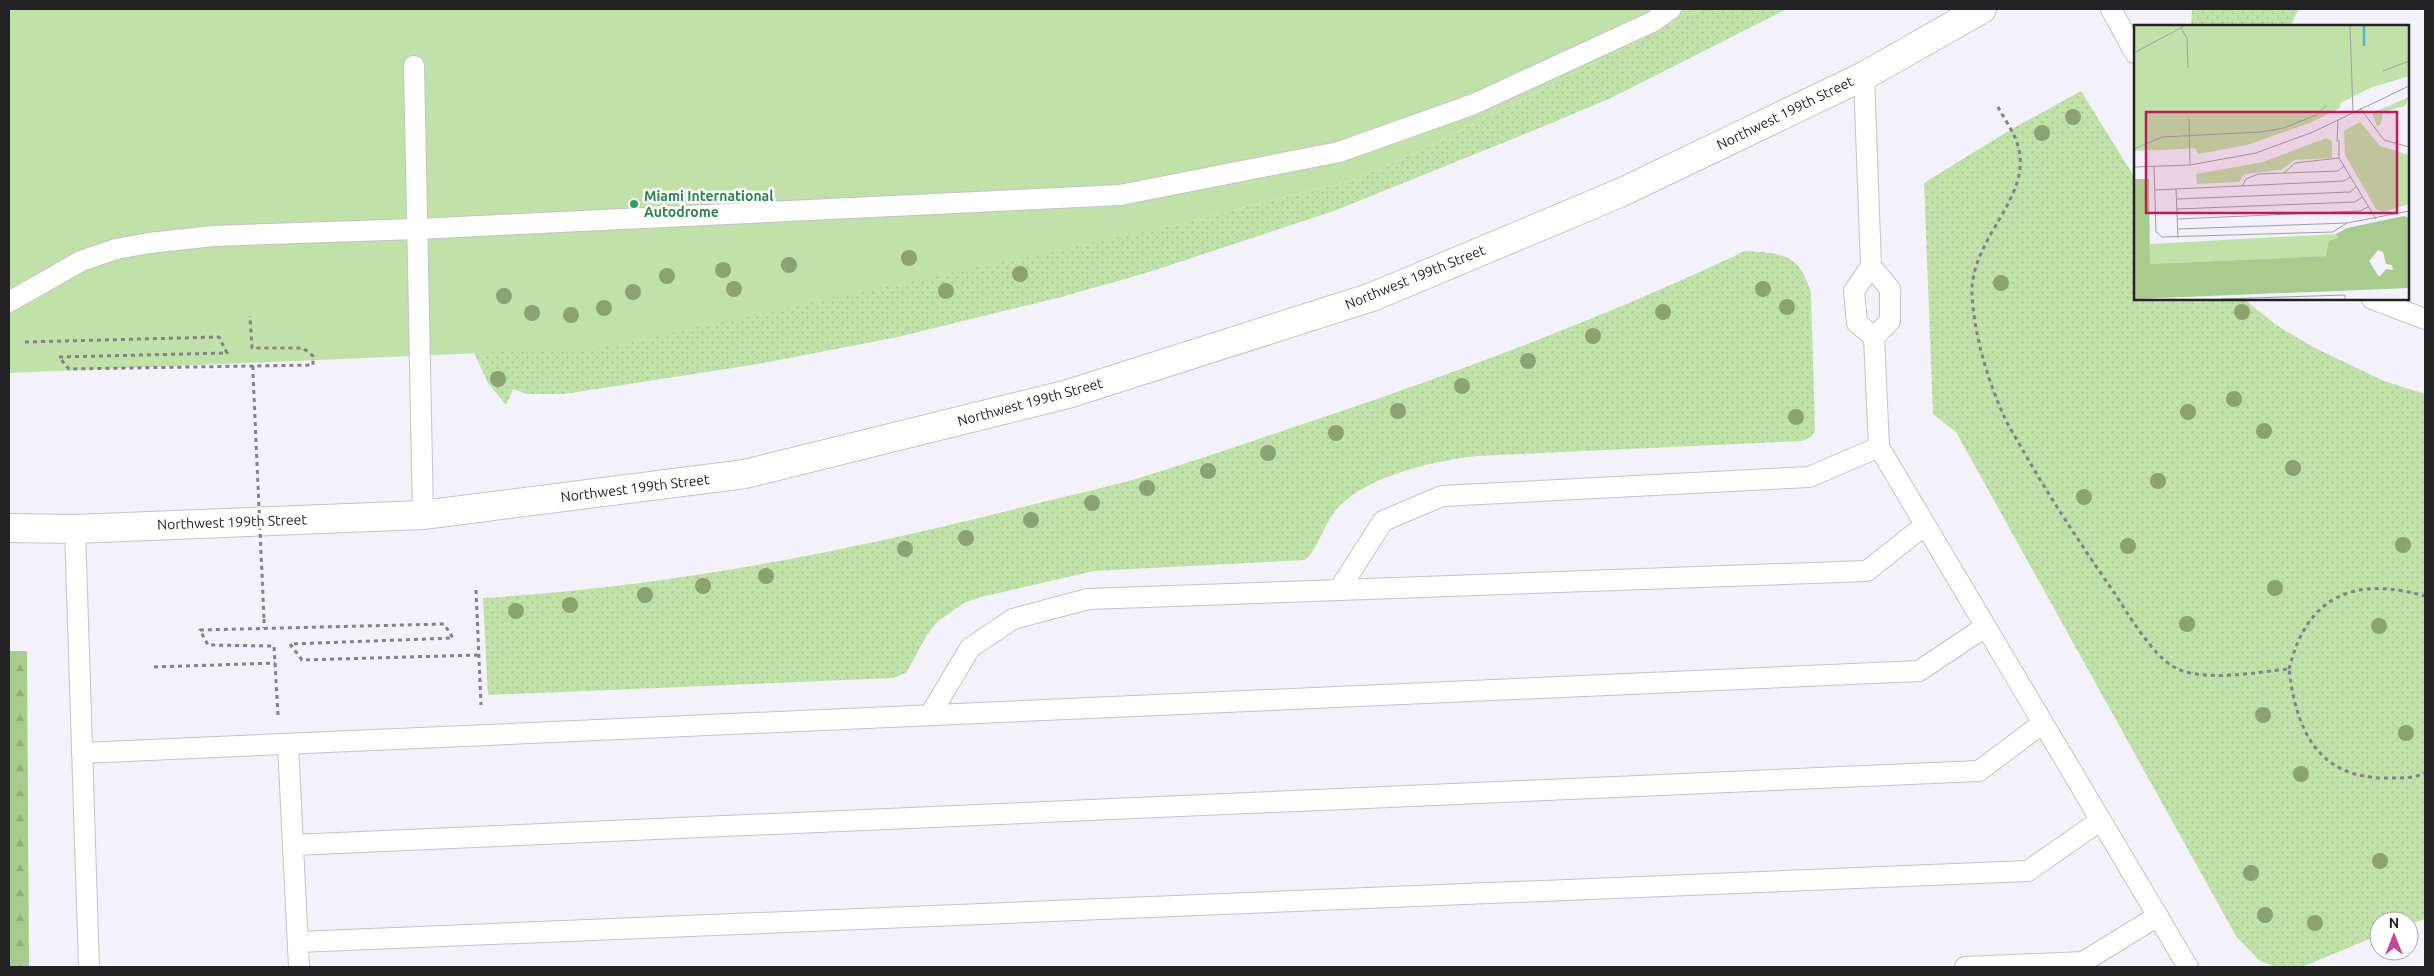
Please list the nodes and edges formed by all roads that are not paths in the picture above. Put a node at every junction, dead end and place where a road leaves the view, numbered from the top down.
1 (1671, 9) edge
2 (1982, 9) edge
3 (2111, 9) edge
4 (2134, 51) edge
5 (414, 66) dead end
6 (1864, 76) junction
7 (416, 229) junction
8 (1871, 266) junction
9 (2375, 300) edge
10 (9, 302) edge
11 (2425, 319) edge
12 (1874, 337) junction
13 (1879, 448) junction
14 (423, 515) junction
15 (1925, 525) junction
16 (9, 528) edge
17 (76, 529) junction
18 (1339, 590) junction
19 (1985, 627) junction
20 (930, 716) junction
21 (2043, 723) junction
22 (288, 744) junction
23 (82, 753) junction
24 (2100, 820) junction
25 (293, 845) junction
26 (2158, 916) junction
27 (298, 942) junction
28 (89, 967) edge
29 (299, 967) edge
30 (1965, 967) edge
31 (2188, 967) edge

1 - 7 lane
2 - 6 main road, Northwest 199th Street
3 - 4 lane
5 - 7 lane
6 - 8 lane
6 - 14 main road, Northwest 199th Street
7 - 10 lane
7 - 14 lane
8 - 12 lane
8 - 12 lane
9 - 11 lane
12 - 13 lane
13 - 15 lane
13 - 18 lane
14 - 17 main road, Northwest 199th Street
15 - 18 lane
15 - 19 lane
16 - 17 main road, Northwest 199th Street
17 - 23 lane
18 - 20 lane
19 - 20 lane
19 - 21 lane
20 - 22 lane
21 - 24 lane
21 - 25 lane
22 - 23 lane
22 - 25 lane
23 - 28 lane
24 - 26 lane
24 - 27 lane
25 - 27 lane
26 - 30 lane
26 - 31 lane
27 - 29 lane

